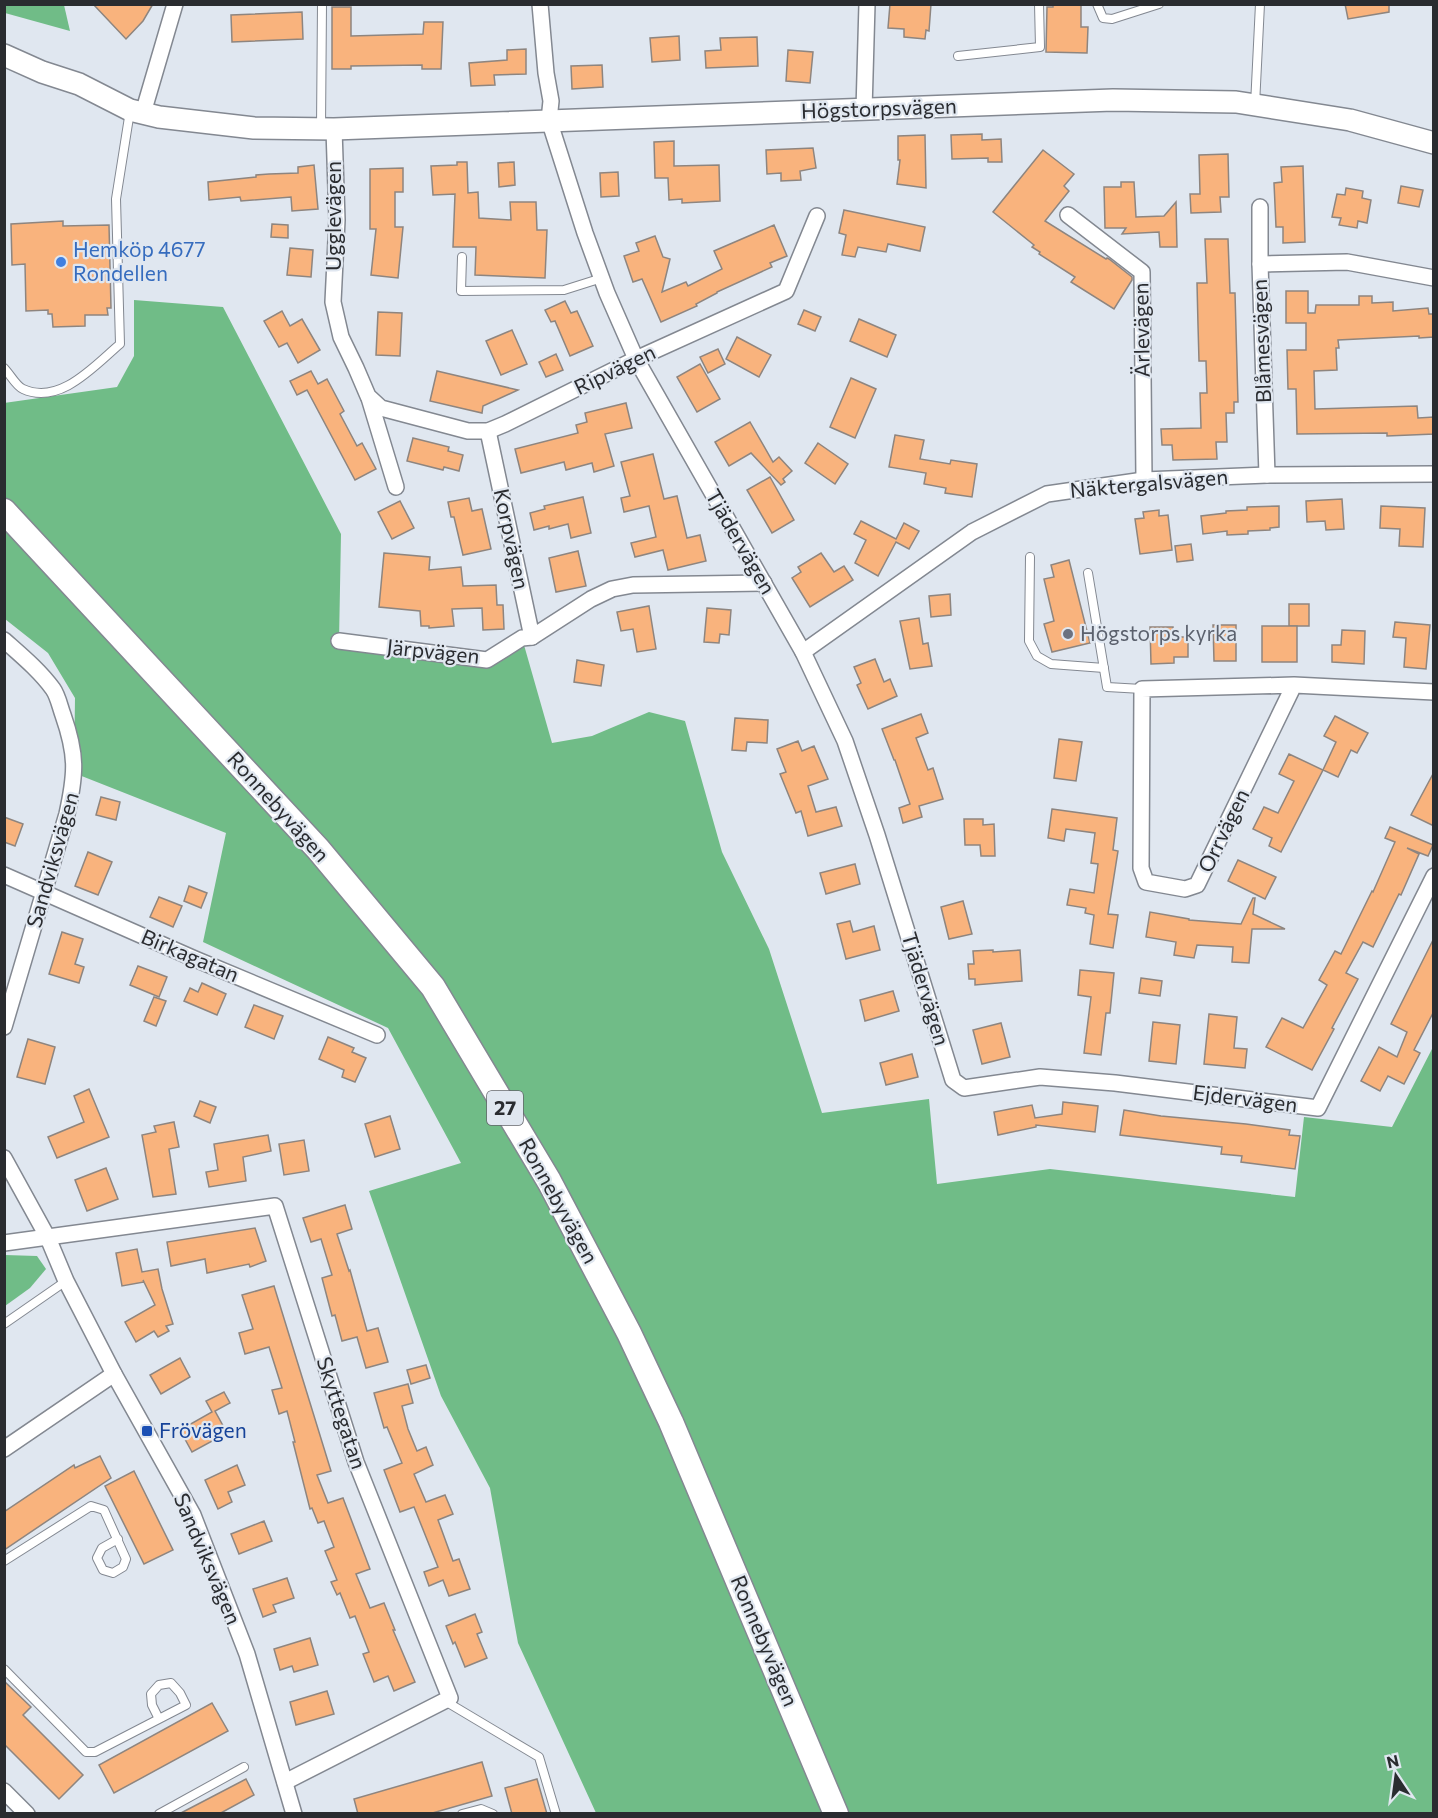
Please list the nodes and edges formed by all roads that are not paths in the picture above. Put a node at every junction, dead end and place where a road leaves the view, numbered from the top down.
1 (175, 4) edge
2 (322, 4) edge
3 (540, 4) edge
4 (867, 4) edge
5 (1039, 4) edge
6 (1097, 4) edge
7 (1159, 4) edge
8 (1260, 4) edge
9 (4, 55) edge
10 (958, 56) dead end
11 (1255, 105) junction
12 (864, 110) junction
13 (136, 111) junction
14 (549, 120) junction
15 (327, 129) junction
16 (1434, 142) edge
17 (1260, 207) dead end
18 (1068, 215) dead end
19 (817, 216) dead end
20 (462, 257) dead end
21 (1260, 264) junction
22 (602, 278) junction
23 (1434, 278) edge
24 (636, 359) junction
25 (4, 368) edge
26 (368, 396) junction
27 (488, 431) junction
28 (1434, 474) edge
29 (1267, 475) junction
30 (1144, 480) junction
31 (396, 487) dead end
32 (4, 511) edge
33 (1030, 557) dead end
34 (1088, 573) dead end
35 (764, 583) junction
36 (527, 637) junction
37 (4, 640) edge
38 (339, 641) dead end
39 (803, 652) junction
40 (1104, 668) junction
41 (1294, 685) junction
42 (1142, 689) junction
43 (1434, 692) edge
44 (4, 875) edge
45 (1434, 876) edge
46 (44, 892) junction
47 (4, 1027) edge
48 (377, 1035) dead end
49 (953, 1080) joint
50 (4, 1158) edge
51 (48, 1238) junction
52 (4, 1243) edge
53 (66, 1281) junction
54 (4, 1324) edge
55 (114, 1374) junction
56 (4, 1449) edge
57 (118, 1539) junction
58 (4, 1561) edge
59 (4, 1669) edge
60 (444, 1701) junction
61 (159, 1719) junction
62 (244, 1767) dead end
63 (285, 1782) junction
64 (4, 1791) edge
65 (27, 1814) edge
66 (159, 1814) edge
67 (294, 1814) edge
68 (462, 1814) edge
69 (493, 1814) edge
70 (556, 1814) edge
71 (836, 1814) edge

1 - 13 street
2 - 15 lane
3 - 14 street, Tjädervägen
4 - 12 street
5 - 10 lane
6 - 7 lane
8 - 11 lane
9 - 13 street, Högstorpsvägen
11 - 12 street, Högstorpsvägen
11 - 16 street, Högstorpsvägen
12 - 14 street, Högstorpsvägen
13 - 15 street, Högstorpsvägen
13 - 25 lane
14 - 15 street, Högstorpsvägen
14 - 22 street, Tjädervägen
15 - 26 street, Ugglevägen
17 - 21 street, Blåmesvägen
18 - 30 street, Ärlevägen
19 - 24 street, Ripvägen
20 - 22 lane
21 - 23 street
21 - 29 street, Blåmesvägen
22 - 24 street, Tjädervägen
24 - 27 street, Ripvägen
24 - 35 street, Tjädervägen
26 - 27 street
26 - 31 street
27 - 36 street, Korpvägen
28 - 29 street, Näktergalsvägen
29 - 30 street, Näktergalsvägen
30 - 39 street, Näktergalsvägen
32 - 71 main road, Ronnebyvägen / 27
33 - 40 lane
34 - 40 lane
35 - 36 street, Järpvägen
35 - 39 street, Tjädervägen
36 - 38 street, Järpvägen
37 - 46 street, Sandviksvägen
39 - 49 street, Tjädervägen
40 - 42 lane
41 - 42 street
41 - 42 street, Orrvägen
41 - 43 street
44 - 46 street, Birkagatan
45 - 49 street, Ejdervägen
46 - 47 street, Sandviksvägen
46 - 48 street, Birkagatan
50 - 51 street, Sandviksvägen
51 - 52 street, Skyttegatan
51 - 53 street, Sandviksvägen
51 - 60 street, Skyttegatan
53 - 54 lane
53 - 55 street, Sandviksvägen
55 - 56 street
55 - 63 street, Sandviksvägen
57 - 57 lane
57 - 58 lane
59 - 61 lane
60 - 63 street
60 - 70 lane
61 - 61 lane
62 - 66 lane
63 - 67 street, Sandviksvägen
64 - 65 street
68 - 69 lane

